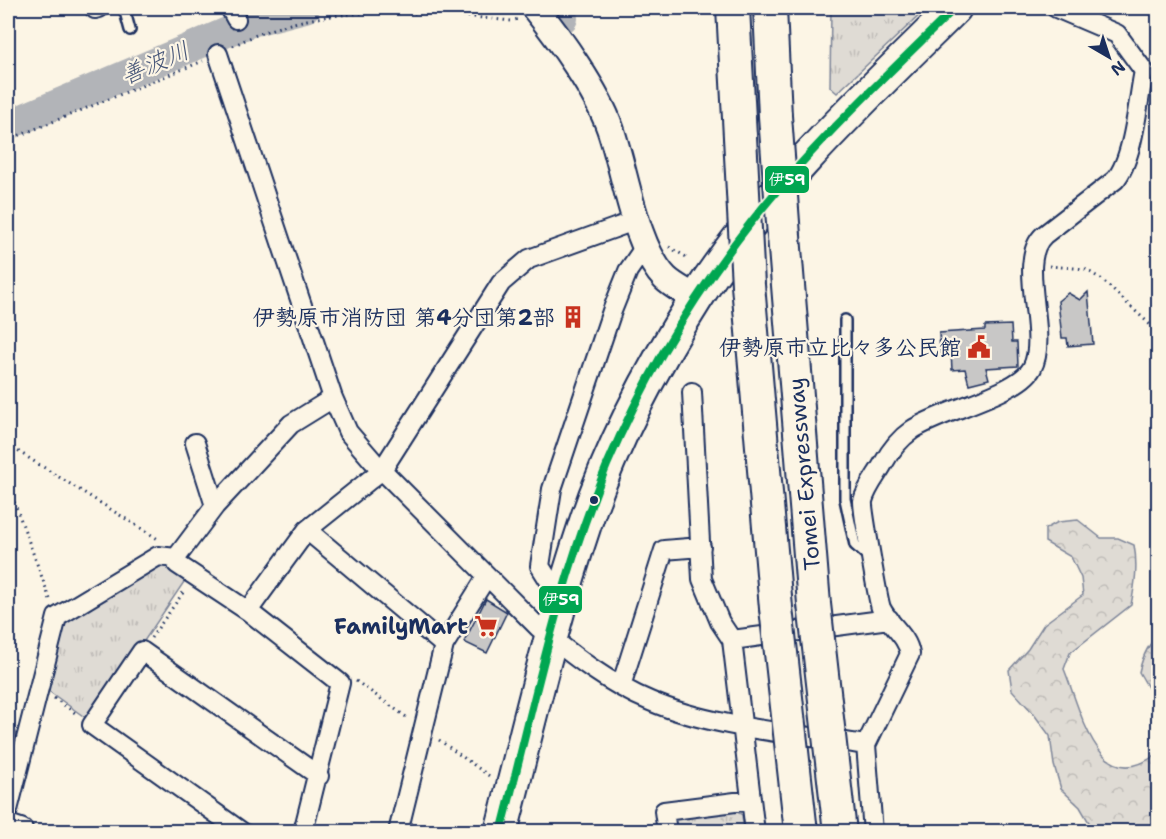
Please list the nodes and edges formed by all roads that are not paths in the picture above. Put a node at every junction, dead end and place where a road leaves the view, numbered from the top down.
1 (124, 8) edge
2 (733, 8) edge
3 (770, 8) edge
4 (955, 8) edge
5 (1056, 8) edge
6 (538, 11) edge
7 (130, 30) dead end
8 (218, 54) road end
9 (1151, 72) edge
10 (637, 220) junction
11 (657, 245) junction
12 (696, 299) junction
13 (845, 320) dead end
14 (692, 392) dead end
15 (333, 398) junction
16 (195, 443) dead end
17 (382, 470) junction
18 (215, 506) junction
19 (307, 530) junction
20 (701, 547) junction
21 (176, 558) junction
22 (873, 560) junction
23 (487, 576) junction
24 (566, 586) junction
25 (248, 611) junction
26 (890, 620) junction
27 (552, 638) junction
28 (732, 640) junction
29 (444, 645) junction
30 (621, 686) junction
31 (742, 725) junction
32 (866, 745) junction
33 (319, 776) junction
34 (751, 800) junction
35 (8, 810) edge
36 (8, 828) edge
37 (20, 831) edge
38 (242, 831) edge
39 (303, 831) edge
40 (398, 831) edge
41 (501, 831) edge
42 (667, 831) edge
43 (755, 831) edge
44 (801, 831) edge
45 (840, 831) edge
46 (873, 831) edge

1 - 7 lane
2 - 44 highway, Tomei Expressway, bridge
3 - 45 highway, Tomei Expressway, bridge
4 - 12 highway
5 - 9 street
6 - 10 main road
8 - 15 street
9 - 22 street
10 - 11 main road
10 - 17 street
11 - 12 main road
11 - 24 street
12 - 24 highway
13 - 22 lane
14 - 20 street
15 - 17 street
15 - 18 street
16 - 18 street
17 - 19 street
17 - 23 street
18 - 21 street
19 - 25 street
19 - 29 street
20 - 28 street
20 - 30 street
21 - 25 street
21 - 35 street
22 - 26 street
23 - 27 street
23 - 29 street
24 - 27 highway
25 - 33 street
26 - 28 street
26 - 32 street
27 - 30 street
27 - 41 highway
28 - 31 street
29 - 40 street
30 - 31 street
31 - 32 street
31 - 34 street
32 - 46 street
33 - 38 street
33 - 39 street
34 - 42 street
34 - 43 street
36 - 37 main road

